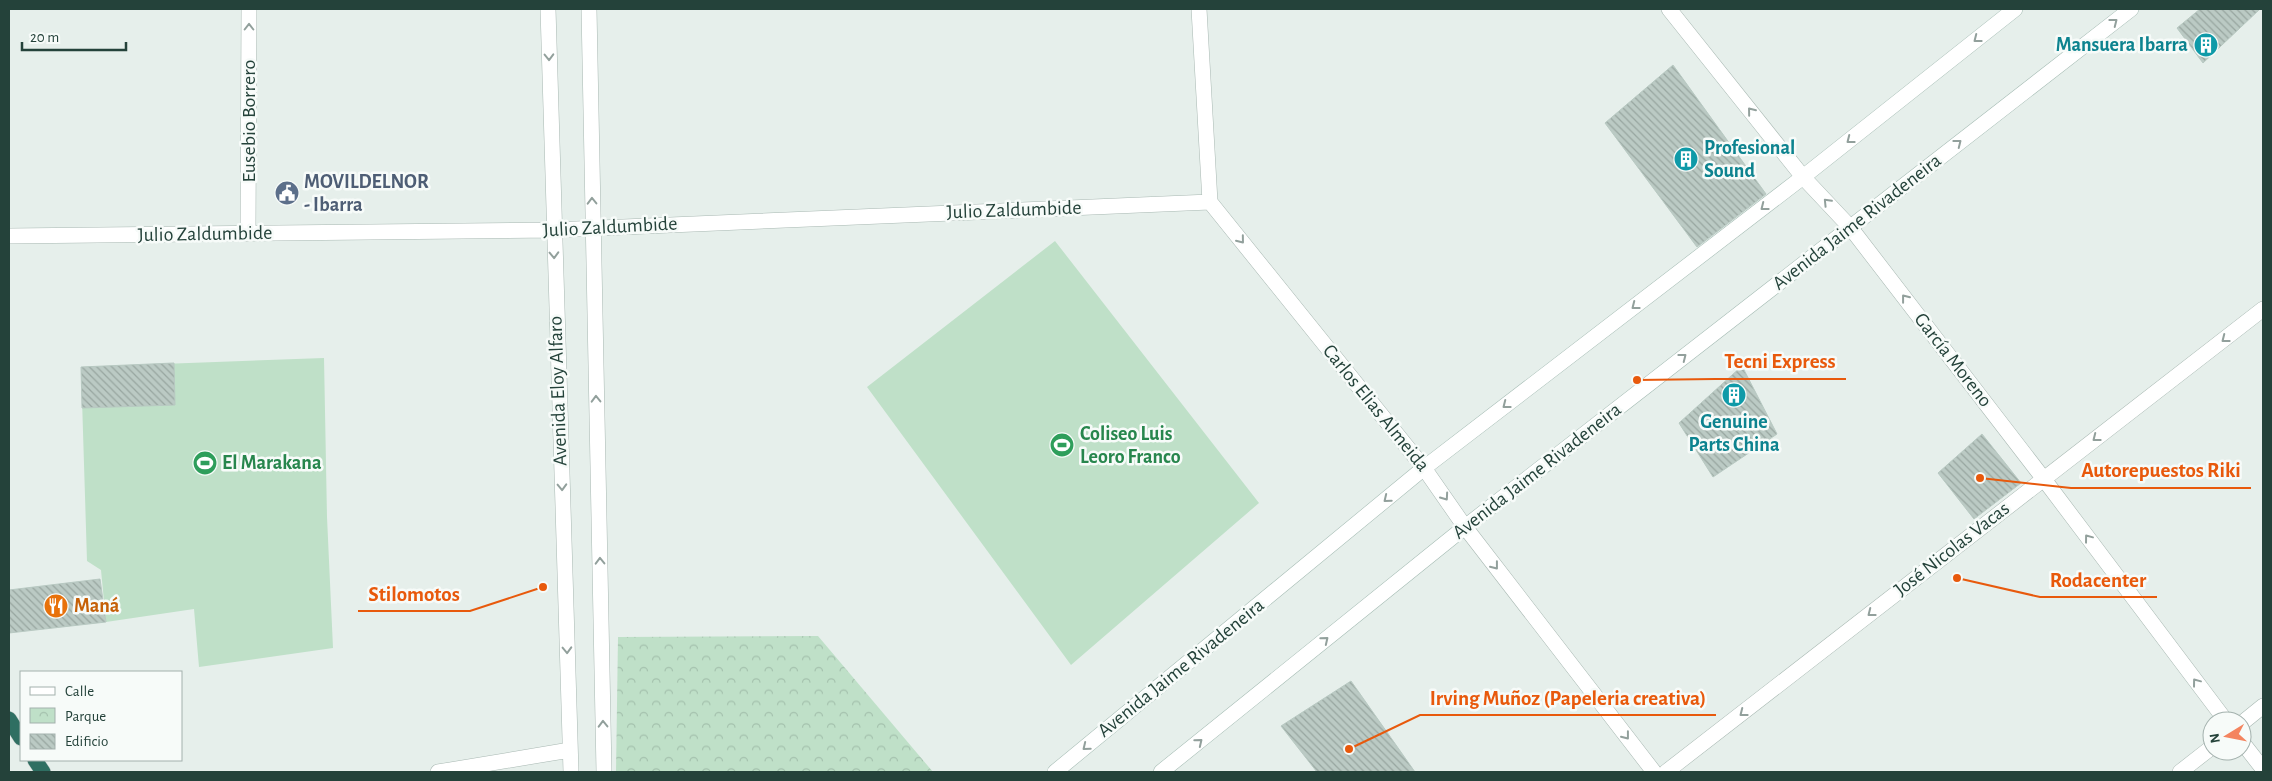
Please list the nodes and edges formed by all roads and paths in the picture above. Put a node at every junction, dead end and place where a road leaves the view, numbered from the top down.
1 (250, 9) edge
2 (548, 9) edge
3 (589, 9) edge
4 (1199, 9) edge
5 (1669, 9) edge
6 (2015, 9) edge
7 (2131, 9) edge
8 (1803, 177) junction
9 (1210, 202) junction
10 (592, 227) junction
11 (1850, 227) junction
12 (553, 230) junction
13 (248, 234) junction
14 (9, 236) edge
15 (2263, 309) edge
16 (1424, 468) junction
17 (2043, 478) junction
18 (1465, 527) junction
19 (2263, 706) edge
20 (2218, 711) edge
21 (2252, 715) edge
22 (9, 719) edge
23 (20, 736) edge
24 (570, 750) junction
25 (2202, 754) edge
26 (2252, 755) edge
27 (36, 761) edge
28 (2263, 769) edge
29 (43, 772) edge
30 (438, 772) edge
31 (571, 772) edge
32 (604, 772) edge
33 (1055, 772) edge
34 (1161, 772) edge
35 (1654, 772) edge
36 (1666, 772) edge
37 (2180, 772) edge

13 -> 1 street, Eusebio Borrero
2 -> 12 street, Avenida Eloy Alfaro
10 -> 3 street, Avenida Eloy Alfaro
4 - 9 street
8 -> 5 street, García Moreno
6 -> 8 street, Avenida Jaime Rivadeneira
11 -> 7 street, Avenida Jaime Rivadeneira
11 -> 8 street, García Moreno
8 -> 16 street, Avenida Jaime Rivadeneira
9 - 10 street, Julio Zaldumbide
9 -> 16 street, Carlos Elias Almeida
10 - 12 street, Julio Zaldumbide
32 -> 10 street, Avenida Eloy Alfaro
17 -> 11 street, García Moreno
18 -> 11 street, Avenida Jaime Rivadeneira
12 - 13 street, Julio Zaldumbide
12 -> 24 street, Avenida Eloy Alfaro
13 - 14 street, Julio Zaldumbide
15 -> 17 street, José Nicolas Vacas
16 -> 18 street, Carlos Elias Almeida
16 -> 33 street, Avenida Jaime Rivadeneira
20 -> 17 street, García Moreno
17 -> 36 street, José Nicolas Vacas
34 -> 18 street, Avenida Jaime Rivadeneira
18 -> 35 street, Carlos Elias Almeida
19 - 21 street
22 - 23 highway
24 - 30 street
24 - 31 street, Avenida Eloy Alfaro
25 - 37 street
26 - 28 street
27 - 29 highway

